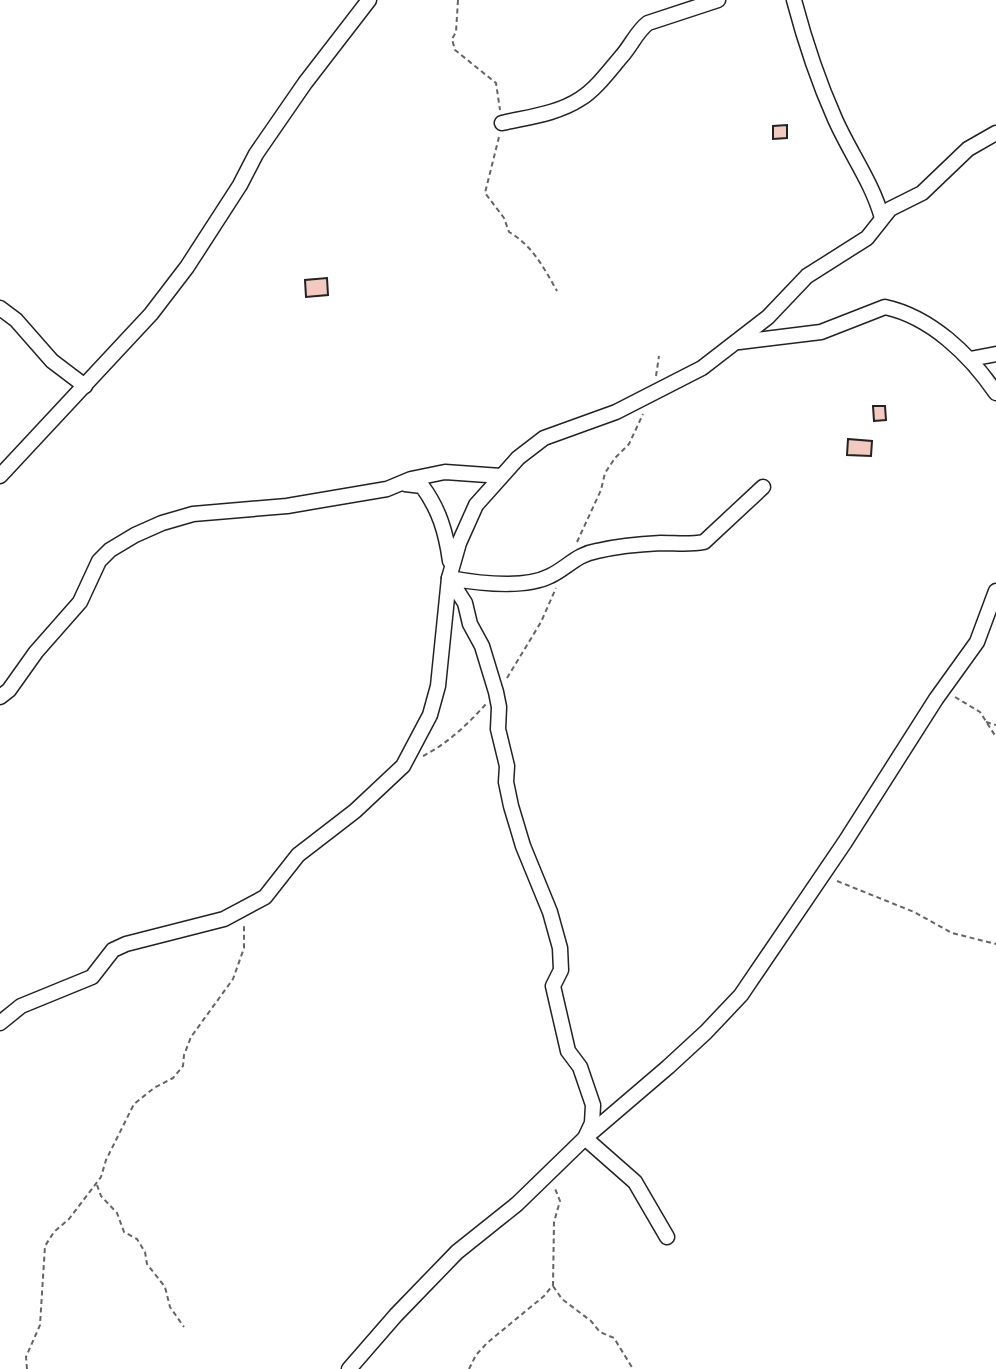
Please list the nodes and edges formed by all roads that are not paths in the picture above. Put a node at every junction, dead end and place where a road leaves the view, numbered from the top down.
1 (369, 0) edge
2 (718, 0) edge
3 (794, 0) edge
4 (502, 123) road end
5 (996, 133) edge
6 (882, 218) junction
7 (0, 308) edge
8 (732, 345) junction
9 (996, 354) edge
10 (970, 359) junction
11 (85, 386) junction
12 (996, 393) edge
13 (0, 476) edge
14 (501, 476) junction
15 (400, 484) junction
16 (764, 486) dead end
17 (450, 571) junction
18 (996, 591) edge
19 (0, 697) edge
20 (0, 1023) edge
21 (585, 1138) junction
22 (667, 1237) dead end
23 (349, 1369) edge

1 - 11 street
2 - 4 street
3 - 6 street
5 - 6 street
6 - 8 street
7 - 11 street
8 - 10 street
8 - 14 street
9 - 10 street
10 - 12 street
11 - 13 street
14 - 15 street
14 - 17 street
15 - 17 street
15 - 19 street
16 - 17 street
17 - 20 street
17 - 21 street
18 - 21 street
21 - 22 street
21 - 23 street

